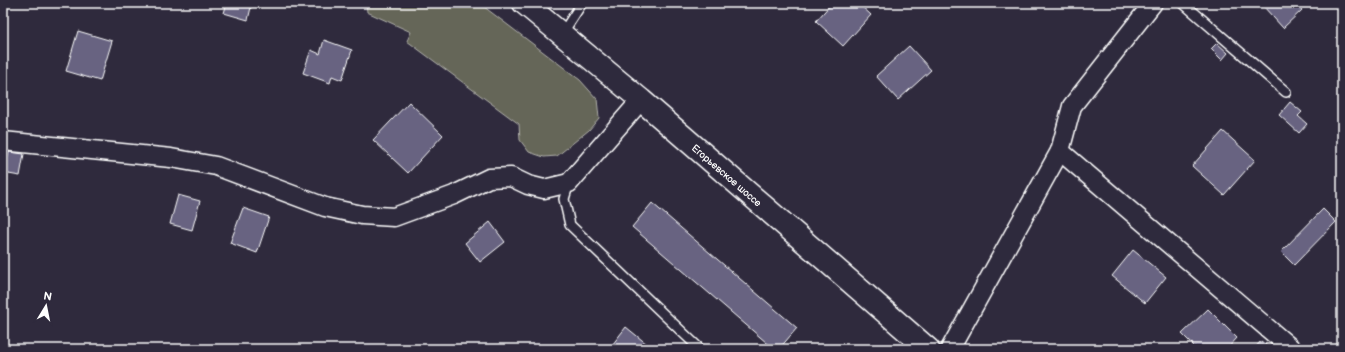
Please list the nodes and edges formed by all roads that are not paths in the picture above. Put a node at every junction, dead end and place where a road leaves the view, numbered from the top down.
1 (524, 3) edge
2 (582, 3) edge
3 (1154, 3) edge
4 (1183, 3) edge
5 (562, 35) junction
6 (1286, 92) dead end
7 (641, 100) junction
8 (3, 141) edge
9 (1060, 151) junction
10 (568, 183) junction
11 (700, 349) edge
12 (928, 349) edge
13 (950, 349) edge
14 (1292, 349) edge

1 - 5 main road, Егорьевское шоссе
2 - 5 lane
3 - 9 street
4 - 6 lane
5 - 7 main road, Егорьевское шоссе
7 - 10 street
7 - 12 main road, Егорьевское шоссе
8 - 10 street
9 - 13 street
9 - 14 street
10 - 11 lane

